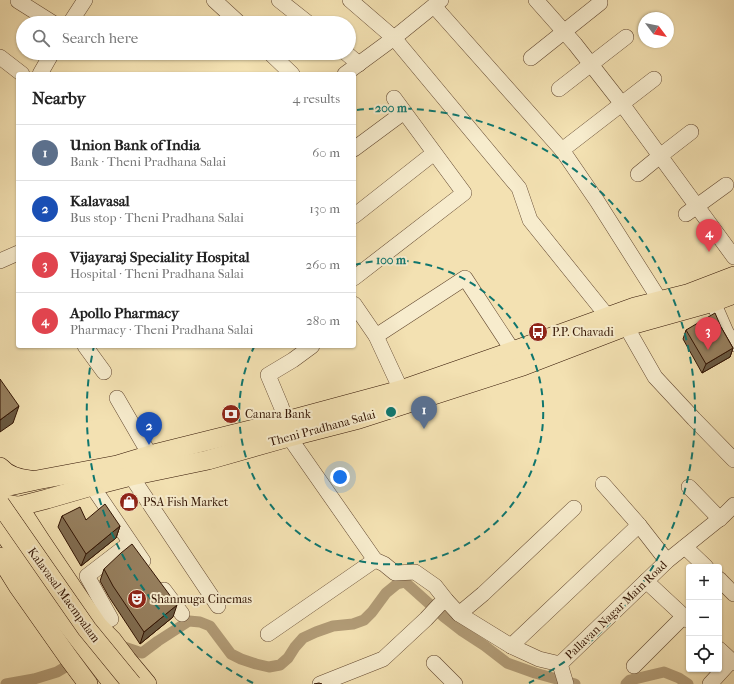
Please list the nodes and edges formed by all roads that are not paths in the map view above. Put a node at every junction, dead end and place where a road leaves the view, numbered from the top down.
1 (18, 0) edge
2 (85, 0) edge
3 (279, 0) edge
4 (350, 0) edge
5 (536, 0) edge
6 (221, 2) edge
7 (438, 3) edge
8 (600, 3) dead end
9 (42, 16) edge
10 (75, 16) edge
11 (233, 16) edge
12 (299, 16) edge
13 (564, 32) junction
14 (626, 37) dead end
15 (394, 38) junction
16 (0, 57) edge
17 (531, 58) dead end
18 (48, 60) edge
19 (277, 60) edge
20 (354, 60) edge
21 (359, 64) junction
22 (590, 64) junction
23 (19, 72) edge
24 (41, 72) edge
25 (290, 72) edge
26 (348, 72) edge
27 (654, 79) dead end
28 (559, 89) dead end
29 (394, 98) dead end
30 (622, 104) junction
31 (404, 112) junction
32 (691, 132) dead end
33 (356, 148) edge
34 (562, 150) junction
35 (434, 153) junction
36 (660, 156) junction
37 (638, 174) dead end
38 (726, 185) dead end
39 (691, 210) junction
40 (356, 214) edge
41 (16, 256) edge
42 (734, 257) edge
43 (0, 261) edge
44 (734, 263) edge
45 (356, 276) edge
46 (734, 276) edge
47 (656, 294) junction
48 (734, 294) edge
49 (713, 302) junction
50 (356, 310) edge
51 (626, 317) junction
52 (376, 336) junction
53 (734, 344) edge
54 (92, 348) edge
55 (309, 348) edge
56 (513, 352) junction
57 (104, 372) dead end
58 (401, 390) junction
59 (117, 398) dead end
60 (288, 429) junction
61 (150, 455) junction
62 (734, 460) edge
63 (0, 467) edge
64 (131, 476) junction
65 (38, 480) junction
66 (603, 484) dead end
67 (92, 486) junction
68 (689, 487) dead end
69 (3, 496) edge
70 (47, 499) junction
71 (734, 505) edge
72 (574, 508) dead end
73 (726, 520) edge
74 (639, 525) junction
75 (0, 527) edge
76 (41, 542) junction
77 (130, 543) junction
78 (685, 547) junction
79 (0, 557) edge
80 (375, 560) junction
81 (667, 561) junction
82 (703, 564) edge
83 (0, 576) edge
84 (646, 581) junction
85 (722, 582) edge
86 (18, 586) junction
87 (734, 594) edge
88 (442, 602) junction
89 (218, 606) dead end
90 (182, 614) dead end
91 (459, 614) junction
92 (93, 619) junction
93 (686, 619) edge
94 (268, 634) dead end
95 (511, 646) junction
96 (722, 652) edge
97 (732, 662) edge
98 (434, 663) dead end
99 (634, 666) dead end
100 (563, 673) edge
101 (86, 681) edge
102 (113, 684) edge
103 (132, 684) edge
104 (147, 684) edge
105 (320, 684) edge
106 (455, 684) edge
107 (710, 684) edge

1 - 9 street
2 - 10 street
3 - 12 street
4 - 15 street
5 - 13 street
6 - 11 street
7 - 15 street
7 - 34 street
8 - 13 street
13 - 17 street
13 - 22 street
14 - 22 street
15 - 21 street
15 - 51 street
16 - 23 street
18 - 24 street
19 - 25 street
20 - 21 street
21 - 26 street
22 - 28 street
22 - 30 street
27 - 30 street
29 - 31 street
30 - 34 street
30 - 36 street
31 - 33 street
31 - 35 street
32 - 36 street
34 - 47 street
35 - 40 street
35 - 45 street
36 - 37 street
36 - 39 street
38 - 39 street
39 - 42 street
41 - 43 street
44 - 47 main road, Theni Pradhana Salai
46 - 51 main road, Theni Pradhana Salai
47 - 51 main road, Theni Pradhana Salai
48 - 49 main road, Theni Pradhana Salai
49 - 51 main road, Theni Pradhana Salai
49 - 53 street
50 - 52 street
51 - 56 main road, Theni Pradhana Salai
51 - 60 main road, Theni Pradhana Salai
51 - 62 street
52 - 56 street
52 - 58 street
54 - 57 street
55 - 60 street, Pallavan Nagar Main Road
56 - 58 main road, Theni Pradhana Salai
58 - 60 main road, Theni Pradhana Salai
59 - 61 street
60 - 61 main road, Theni Pradhana Salai
60 - 64 main road, Theni Pradhana Salai
60 - 80 street, Pallavan Nagar Main Road
61 - 65 main road, Theni Pradhana Salai
63 - 65 main road
64 - 67 main road, Theni Pradhana Salai
64 - 89 street
65 - 69 main road, Theni Pradhana Salai
66 - 74 street
67 - 70 main road, Theni Pradhana Salai
67 - 77 street
68 - 73 street
69 - 70 main road, Theni Pradhana Salai
69 - 76 main road
69 - 103 main road, Kalavasal Maempalam, bridge
70 - 76 main road
71 - 73 street, Pallavan Nagar Main Road
72 - 91 street
73 - 78 street, Pallavan Nagar Main Road
74 - 81 street
74 - 95 street
75 - 102 main road, Kalavasal Maempalam
76 - 92 main road
77 - 90 street
77 - 92 street
78 - 81 street, Pallavan Nagar Main Road
78 - 82 street
79 - 86 main road
80 - 88 street, Pallavan Nagar Main Road
80 - 94 street
81 - 84 street, Pallavan Nagar Main Road
83 - 86 main road
84 - 93 street
84 - 100 street, Pallavan Nagar Main Road
85 - 87 street
86 - 101 main road
88 - 91 street, Pallavan Nagar Main Road
88 - 105 street
91 - 95 street, Pallavan Nagar Main Road
92 - 104 main road
93 - 99 street
95 - 100 street, Pallavan Nagar Main Road
96 - 97 street
97 - 107 street
98 - 106 street

